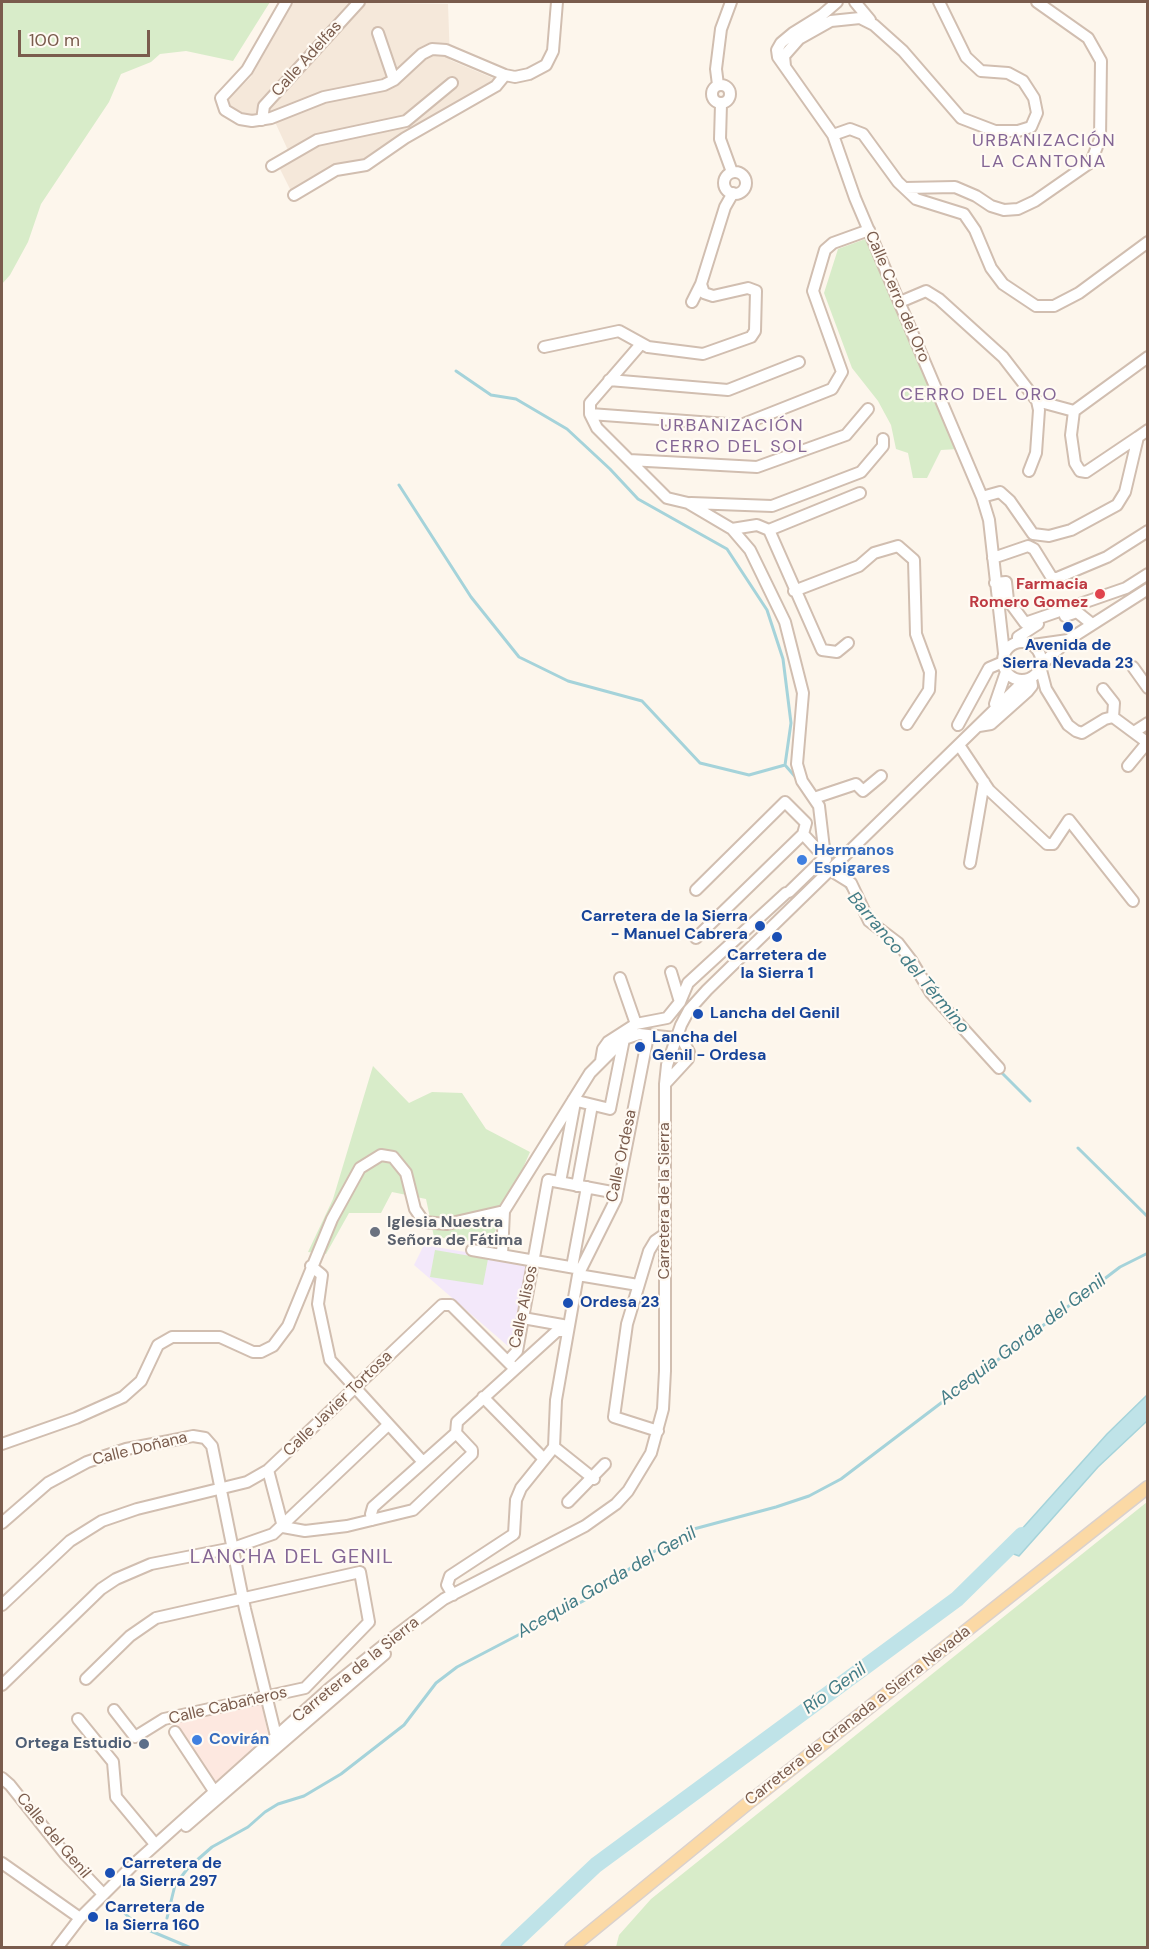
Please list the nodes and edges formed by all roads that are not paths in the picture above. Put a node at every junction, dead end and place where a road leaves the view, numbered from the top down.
1 (286, 2) edge
2 (359, 2) edge
3 (557, 2) edge
4 (730, 2) edge
5 (837, 2) edge
6 (853, 2) edge
7 (939, 2) edge
8 (1037, 2) edge
9 (845, 18) junction
10 (874, 25) junction
11 (378, 33) dead end
12 (785, 67) junction
13 (505, 75) junction
14 (394, 80) junction
15 (452, 83) dead end
16 (423, 106) junction
17 (262, 120) junction
18 (435, 120) junction
19 (832, 135) junction
20 (272, 166) dead end
21 (732, 172) junction
22 (904, 188) junction
23 (733, 193) junction
24 (294, 195) dead end
25 (869, 230) junction
26 (1148, 242) edge
27 (701, 284) junction
28 (692, 302) dead end
29 (900, 302) junction
30 (641, 345) junction
31 (544, 347) dead end
32 (1148, 357) edge
33 (799, 362) dead end
34 (609, 380) junction
35 (1036, 401) junction
36 (868, 409) dead end
37 (1074, 411) junction
38 (590, 414) junction
39 (1148, 430) edge
40 (1138, 437) junction
41 (883, 439) dead end
42 (628, 460) junction
43 (1029, 471) dead end
44 (860, 493) dead end
45 (982, 496) junction
46 (688, 503) junction
47 (732, 529) junction
48 (769, 530) junction
49 (1148, 531) edge
50 (993, 558) junction
51 (1148, 574) edge
52 (995, 583) junction
53 (1148, 589) edge
54 (794, 591) junction
55 (1001, 621) junction
56 (1092, 624) junction
57 (1068, 640) junction
58 (1017, 642) junction
59 (848, 643) dead end
60 (1033, 645) junction
61 (1005, 662) junction
62 (1133, 667) dead end
63 (1034, 674) junction
64 (1148, 688) edge
65 (1103, 689) dead end
66 (993, 710) junction
67 (1113, 717) junction
68 (1148, 723) edge
69 (907, 724) dead end
70 (958, 725) dead end
71 (979, 726) junction
72 (1134, 732) junction
73 (1147, 743) edge
74 (959, 745) junction
75 (1128, 766) dead end
76 (880, 776) dead end
77 (984, 782) junction
78 (814, 798) junction
79 (803, 834) junction
80 (825, 857) junction
81 (969, 863) dead end
82 (830, 870) junction
83 (696, 890) dead end
84 (1133, 901) dead end
85 (696, 938) dead end
86 (671, 972) dead end
87 (620, 978) dead end
88 (680, 1002) junction
89 (636, 1024) junction
90 (648, 1036) junction
91 (675, 1038) junction
92 (624, 1039) junction
93 (601, 1061) junction
94 (999, 1068) dead end
95 (665, 1084) junction
96 (574, 1101) junction
97 (592, 1105) junction
98 (560, 1182) junction
99 (582, 1186) junction
100 (617, 1193) junction
101 (504, 1211) junction
102 (664, 1234) junction
103 (472, 1250) dead end
104 (502, 1255) junction
105 (534, 1260) junction
106 (311, 1266) junction
107 (577, 1270) junction
108 (638, 1286) junction
109 (523, 1318) junction
110 (567, 1328) junction
111 (511, 1364) junction
112 (355, 1388) junction
113 (483, 1397) junction
114 (388, 1425) junction
115 (658, 1431) junction
116 (456, 1433) junction
117 (2, 1444) edge
118 (554, 1447) junction
119 (544, 1459) junction
120 (423, 1462) junction
121 (605, 1464) dead end
122 (268, 1470) junction
123 (594, 1479) junction
124 (1148, 1487) edge
125 (220, 1489) junction
126 (568, 1502) dead end
127 (372, 1520) junction
128 (2, 1523) edge
129 (283, 1527) junction
130 (233, 1548) junction
131 (453, 1595) junction
132 (243, 1598) junction
133 (2, 1605) edge
134 (86, 1679) dead end
135 (2, 1685) edge
136 (265, 1696) junction
137 (114, 1710) dead end
138 (318, 1711) junction
139 (78, 1719) dead end
140 (170, 1726) junction
141 (276, 1736) junction
142 (250, 1771) junction
143 (2, 1778) edge
144 (214, 1791) junction
145 (155, 1844) junction
146 (2, 1863) edge
147 (129, 1871) junction
148 (104, 1894) junction
149 (80, 1918) junction
150 (57, 1947) edge
151 (571, 1947) edge

1 - 17 street
2 - 17 street, Calle Adelfas
3 - 13 street
4 - 21 street
5 - 12 street
6 - 9 street
6 - 10 street
7 - 10 street
8 - 22 street
9 - 10 street
9 - 12 street
11 - 14 street
12 - 19 street, Calle Cerro del Oro
13 - 14 street
13 - 18 street
14 - 17 street
15 - 16 street
16 - 18 street
16 - 20 street
18 - 24 street
19 - 22 street
19 - 25 street, Calle Cerro del Oro
21 - 23 street
21 - 23 street
22 - 26 street
23 - 27 street
25 - 29 street, Calle Cerro del Oro
25 - 38 street
27 - 28 street
27 - 30 street
29 - 35 street
29 - 45 street, Calle Cerro del Oro
30 - 31 street
30 - 34 street
32 - 37 street
33 - 34 street
34 - 38 street
35 - 37 street
35 - 43 street
36 - 42 street
37 - 40 street
38 - 42 street
39 - 40 street
40 - 45 street
41 - 46 street
42 - 46 street
44 - 48 street
45 - 50 street, Calle Cerro del Oro
46 - 47 street
47 - 48 street
47 - 78 street
48 - 54 street
49 - 50 street
50 - 52 street, Calle Cerro del Oro
51 - 52 street
52 - 55 street, Calle Cerro del Oro
53 - 56 street
54 - 59 street
54 - 69 street
55 - 58 street, Calle Cerro del Oro
55 - 61 street, Calle Cerro del Oro
56 - 57 street
56 - 58 street
57 - 60 street
57 - 63 street
58 - 60 street
58 - 61 street
60 - 63 street
61 - 63 street
61 - 66 street
61 - 70 street
62 - 64 street
63 - 66 street
63 - 67 street
63 - 71 street
65 - 67 street
66 - 71 street
67 - 72 street
68 - 72 street
71 - 74 street, Carretera de la Sierra
72 - 73 street
73 - 75 street
74 - 77 street
74 - 82 street, Carretera de la Sierra
76 - 78 street
77 - 81 street
77 - 84 street
78 - 80 street
79 - 80 street
79 - 83 street
79 - 85 street
80 - 82 street
80 - 88 street
82 - 91 street, Carretera de la Sierra
82 - 94 street
86 - 88 street
87 - 89 street
88 - 89 street
89 - 93 street
90 - 91 street
90 - 92 street
90 - 100 street, Calle Ordesa
91 - 95 street, Carretera de la Sierra
91 - 95 street
92 - 93 street
92 - 97 street
93 - 96 street
95 - 102 street, Carretera de la Sierra
96 - 97 street
96 - 98 street
96 - 101 street
97 - 99 street
98 - 99 street
98 - 105 street, Calle Alisos
99 - 100 street
99 - 107 street
100 - 107 street, Calle Ordesa
101 - 104 street
101 - 106 street
102 - 108 street
102 - 115 street, Carretera de la Sierra
103 - 104 street
104 - 105 street
105 - 107 street
105 - 109 street, Calle Alisos
106 - 112 street
106 - 117 street
107 - 108 street
107 - 110 street, Calle Ordesa
108 - 115 street
109 - 110 street
109 - 111 street, Calle Alisos
110 - 111 street
110 - 118 street, Calle Ordesa
111 - 112 street, Calle Javier Tortosa
111 - 113 street
112 - 114 street
112 - 122 street, Calle Javier Tortosa
113 - 116 street
113 - 119 street
114 - 120 street
114 - 129 street
115 - 131 street, Carretera de la Sierra
116 - 120 street
116 - 127 street
118 - 119 street
118 - 123 street
119 - 131 street
120 - 127 street
121 - 123 street
122 - 125 street, Calle Javier Tortosa
122 - 129 street
123 - 126 street
124 - 151 main road, Carretera de Granada a Sierra Nevada
125 - 128 street, Calle Doñana
125 - 130 street, Calle Doñana
125 - 133 street, Calle Javier Tortosa
127 - 129 street
129 - 130 street
130 - 132 street, Calle Doñana
130 - 135 street
131 - 138 street, Carretera de la Sierra
131 - 141 street, Carretera de la Sierra
132 - 134 street
132 - 136 street, Calle Doñana
132 - 136 street, Calle Cabañeros
136 - 140 street, Calle Cabañeros
136 - 141 street, Calle Doñana
137 - 140 street, Calle Cabañeros
138 - 141 street
138 - 142 street, Carretera de la Sierra
139 - 145 street
140 - 144 street
141 - 142 street
141 - 144 street, Carretera de la Sierra
142 - 147 street, Carretera de la Sierra
143 - 148 street, Calle del Genil
144 - 145 street, Carretera de la Sierra
145 - 147 street, Carretera de la Sierra
146 - 149 street
147 - 148 street, Carretera de la Sierra
148 - 149 street, Carretera de la Sierra
149 - 150 street, Carretera de la Sierra

